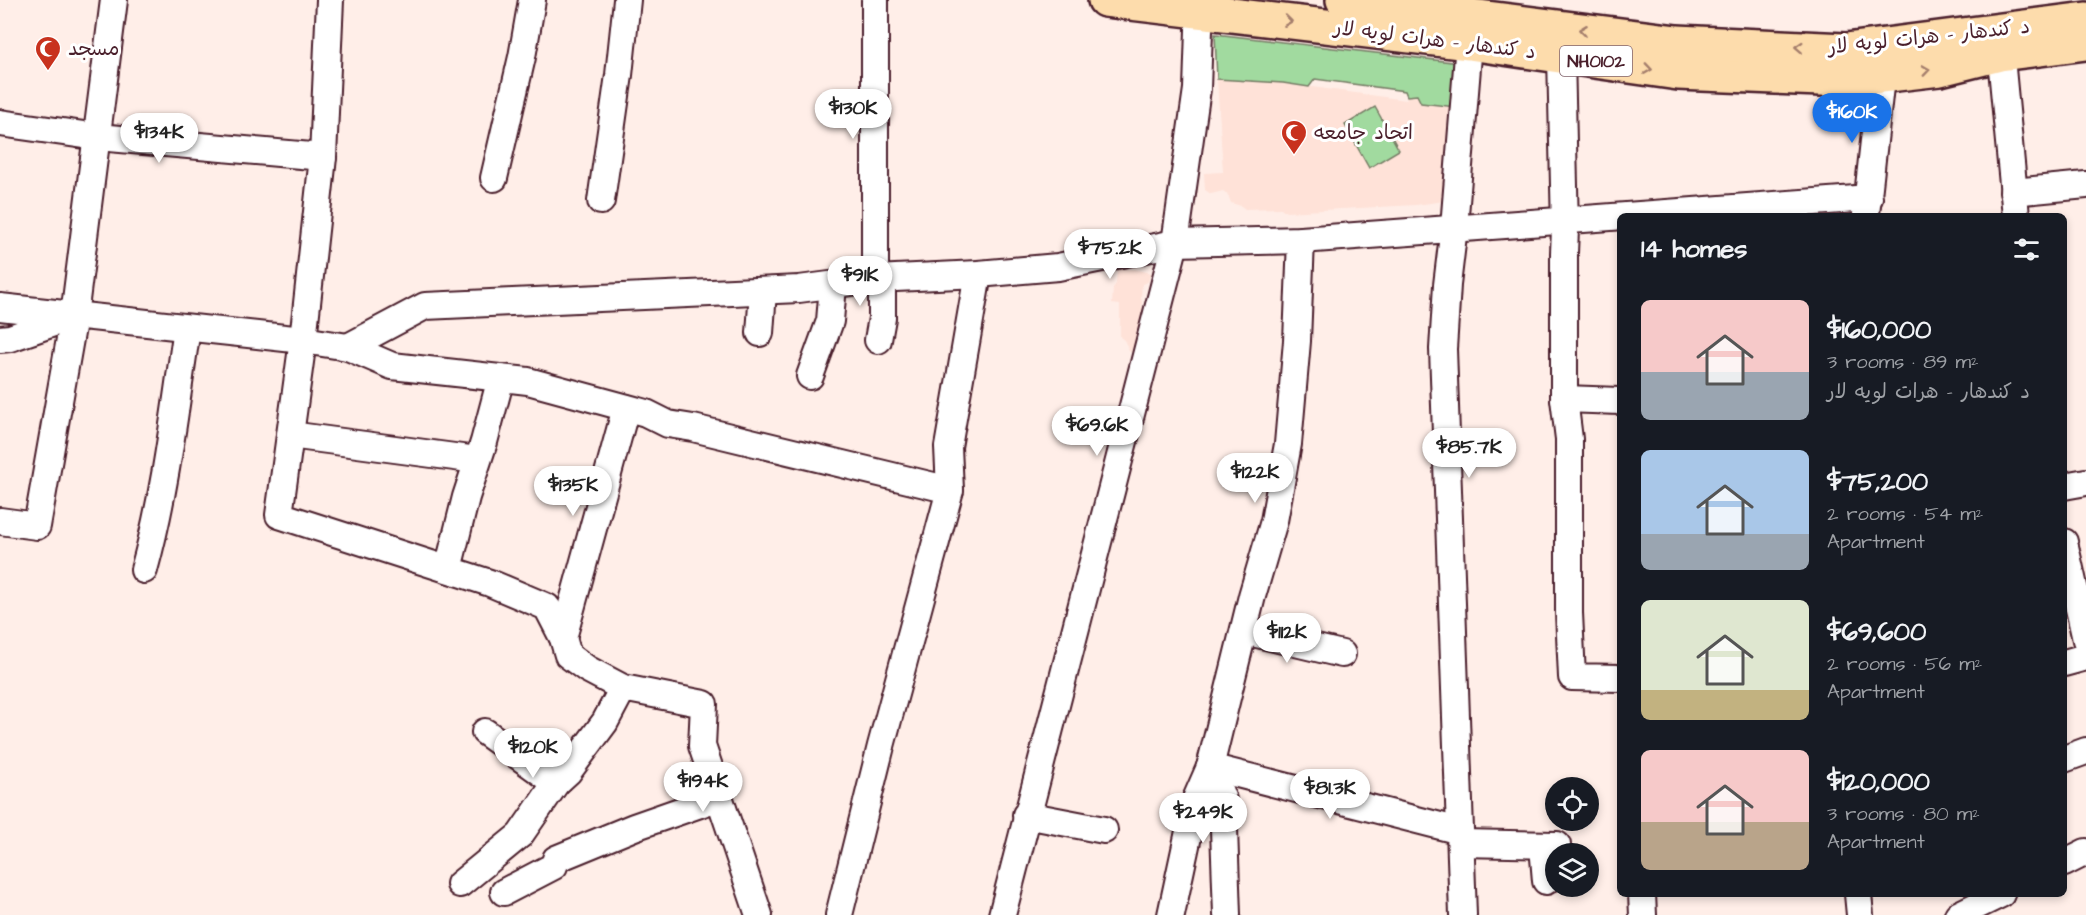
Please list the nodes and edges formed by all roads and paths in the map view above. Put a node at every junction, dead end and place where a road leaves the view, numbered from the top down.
1 (114, 0) edge
2 (330, 0) edge
3 (532, 0) edge
4 (627, 0) edge
5 (875, 0) edge
6 (1105, 0) edge
7 (1343, 0) edge
8 (1200, 5) edge
9 (2086, 19) edge
10 (1999, 42) junction
11 (1469, 43) junction
12 (2086, 43) edge
13 (1561, 56) junction
14 (1881, 77) junction
15 (0, 123) edge
16 (98, 137) junction
17 (323, 157) junction
18 (494, 178) dead end
19 (2086, 185) edge
20 (601, 201) dead end
21 (2015, 204) edge
22 (1867, 207) edge
23 (1652, 213) edge
24 (1617, 215) edge
25 (1564, 221) junction
26 (1454, 227) junction
27 (1301, 240) junction
28 (1175, 243) junction
29 (978, 274) junction
30 (878, 279) junction
31 (834, 285) junction
32 (763, 291) junction
33 (0, 307) edge
34 (74, 316) junction
35 (187, 328) junction
36 (760, 333) dead end
37 (0, 339) edge
38 (303, 340) junction
39 (878, 340) dead end
40 (348, 347) junction
41 (810, 376) dead end
42 (501, 378) junction
43 (1564, 399) junction
44 (1617, 401) edge
45 (626, 408) junction
46 (290, 435) junction
47 (477, 460) junction
48 (2086, 482) edge
49 (2067, 485) edge
50 (950, 490) junction
51 (0, 521) edge
52 (2067, 555) edge
53 (144, 570) dead end
54 (448, 570) junction
55 (1244, 631) junction
56 (563, 638) junction
57 (2086, 639) edge
58 (1342, 654) dead end
59 (2086, 657) edge
60 (2067, 662) edge
61 (1617, 678) edge
62 (623, 688) junction
63 (485, 732) dead end
64 (2086, 751) edge
65 (2067, 758) edge
66 (1210, 767) junction
67 (556, 783) junction
68 (720, 797) junction
69 (1026, 815) junction
70 (1104, 830) dead end
71 (1461, 837) junction
72 (1545, 845) edge
73 (2086, 852) edge
74 (2067, 862) edge
75 (460, 884) dead end
76 (504, 892) dead end
77 (1642, 897) edge
78 (1858, 897) edge
79 (1995, 897) edge
80 (759, 915) edge
81 (839, 915) edge
82 (1002, 915) edge
83 (1171, 915) edge
84 (1227, 915) edge
85 (1463, 915) edge
86 (1643, 915) edge
87 (1860, 915) edge
88 (1958, 915) edge

1 - 16 street
2 - 17 street
3 - 18 street
4 - 20 street
5 - 30 street
6 - 8 highway, د کندهار - هرات لويه لار / NH0102
10 -> 7 highway, د کندهار - هرات لويه لار / NH0102
8 -> 11 highway, د کندهار - هرات لويه لار / NH0102
8 - 28 street
9 - 10 highway, د کندهار - هرات لويه لار / NH0102
10 - 12 highway, د کندهار - هرات لويه لار / NH0102
14 -> 10 highway, د کندهار - هرات لويه لار / NH0102
10 - 21 street
11 - 13 highway, د کندهار - هرات لويه لار / NH0102
11 - 26 street
13 -> 14 highway, د کندهار - هرات لويه لار / NH0102
13 - 25 street
14 - 22 street
15 - 16 street
16 - 17 street
16 - 34 street
17 - 38 street
19 - 21 street
22 - 23 street
24 - 25 street
25 - 26 street
25 - 43 street
26 - 27 street
26 - 71 street
27 - 28 street
27 - 55 street
28 - 29 street
28 - 69 street
29 - 30 street
29 - 50 street
30 - 31 street
30 - 39 street
31 - 32 street
31 - 41 street
32 - 36 street
32 - 40 street
33 - 34 street
34 - 35 street
34 - 37 street
34 - 51 street
35 - 38 street
35 - 53 street
38 - 40 street
38 - 46 street
40 - 42 street
42 - 45 street
42 - 47 street
43 - 44 street
43 - 61 street
45 - 50 street
45 - 56 street
46 - 47 street
46 - 54 street
47 - 54 street
48 - 49 street
50 - 81 street
52 - 57 street
54 - 56 street
55 - 58 street
55 - 66 street
56 - 62 street
59 - 60 street
62 - 67 street
62 - 68 street
63 - 67 street
64 - 65 street
66 - 71 street
66 - 83 street
66 - 84 street
67 - 75 street
68 - 76 street
68 - 80 street
69 - 70 street
69 - 82 street
71 - 72 street
71 - 85 street
73 - 74 street
77 - 86 street
78 - 87 street
79 - 88 street

